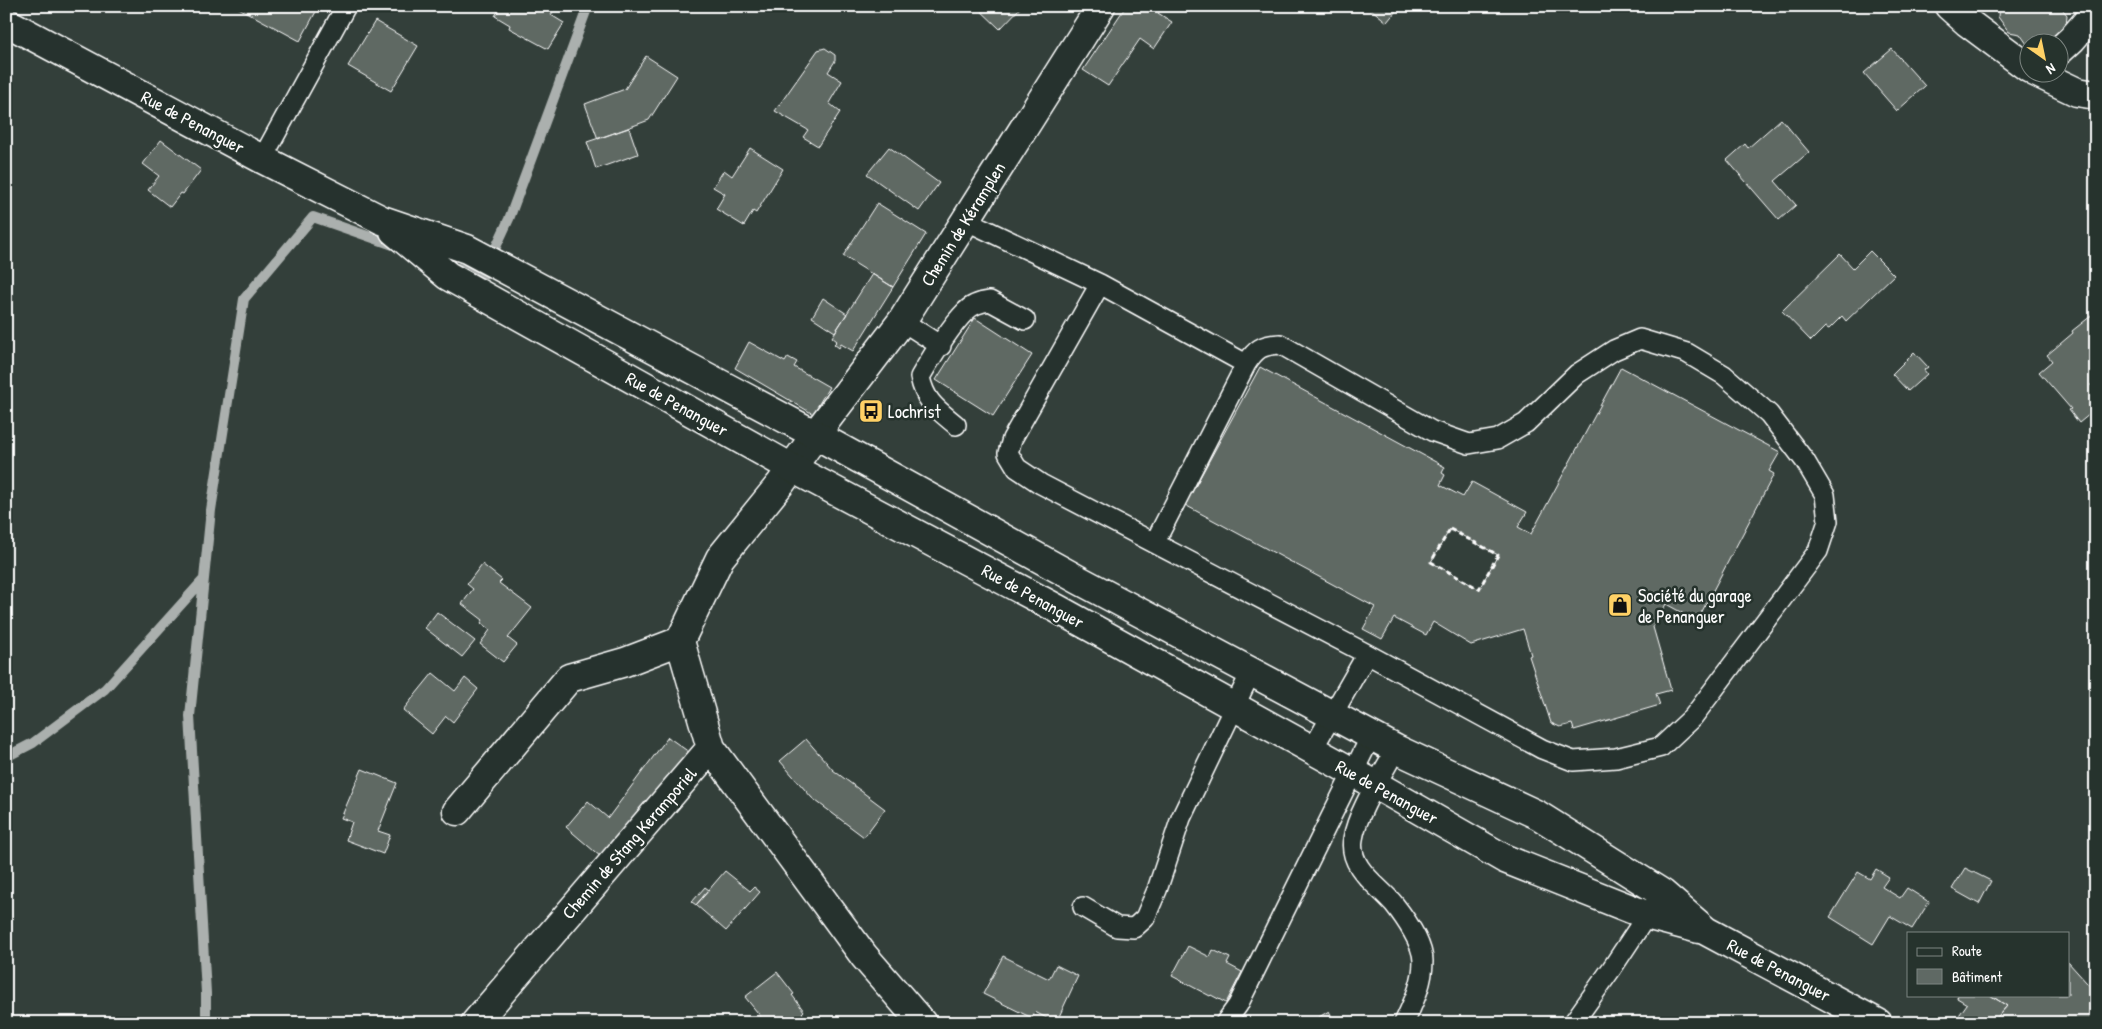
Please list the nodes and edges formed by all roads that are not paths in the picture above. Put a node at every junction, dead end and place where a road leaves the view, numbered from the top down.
1 (346, 6) edge
2 (1101, 6) edge
3 (1949, 6) edge
4 (2096, 11) edge
5 (6, 22) edge
6 (2070, 41) edge
7 (2020, 62) edge
8 (2056, 82) edge
9 (2096, 96) edge
10 (262, 159) junction
11 (382, 220) junction
12 (965, 220) junction
13 (1100, 284) junction
14 (1025, 320) dead end
15 (902, 321) junction
16 (941, 346) junction
17 (1246, 364) junction
18 (956, 426) dead end
19 (816, 435) junction
20 (792, 468) junction
21 (1154, 542) junction
22 (680, 641) junction
23 (1368, 654) junction
24 (1251, 672) junction
25 (1235, 707) junction
26 (1332, 715) junction
27 (1371, 736) junction
28 (711, 748) junction
29 (1396, 749) junction
30 (1312, 750) junction
31 (1365, 779) junction
32 (457, 811) dead end
33 (1662, 893) junction
34 (1083, 908) dead end
35 (1646, 915) junction
36 (1706, 931) junction
37 (475, 1023) edge
38 (922, 1023) edge
39 (1225, 1023) edge
40 (1404, 1023) edge
41 (1573, 1023) edge
42 (1878, 1023) edge

1 - 10 lane
2 - 12 main road, Chemin de Kéramplen
3 - 7 main road
4 - 6 main road
5 - 10 main road, Rue de Penanguer
8 - 9 main road
10 - 11 main road, Rue de Penanguer
11 - 19 main road, Rue de Penanguer
11 - 20 main road, Rue de Penanguer
12 - 13 lane
12 - 15 main road, Chemin de Kéramplen
13 - 17 lane
13 - 21 lane
14 - 16 lane
15 - 16 lane
15 - 19 main road, Chemin de Kéramplen
16 - 18 lane
17 - 21 lane
17 - 23 lane
19 - 20 main road, Chemin de Kéramplen
19 - 24 main road, Rue de Penanguer
20 - 22 main road
20 - 25 main road, Rue de Penanguer
21 - 23 lane
22 - 28 main road
22 - 32 main road
23 - 26 lane
24 - 25 lane
24 - 26 main road, Rue de Penanguer
25 - 30 main road, Rue de Penanguer
25 - 34 lane
26 - 27 main road, Rue de Penanguer
26 - 30 lane
27 - 29 main road, Rue de Penanguer
27 - 31 lane
28 - 37 main road, Chemin de Stang Keramporiel
28 - 38 main road
29 - 31 lane
29 - 33 main road, Rue de Penanguer
30 - 31 main road, Rue de Penanguer
31 - 35 main road, Rue de Penanguer
31 - 39 lane
31 - 40 lane
33 - 35 lane
33 - 36 main road, Rue de Penanguer
35 - 36 main road, Rue de Penanguer
35 - 41 lane
36 - 42 main road, Rue de Penanguer

